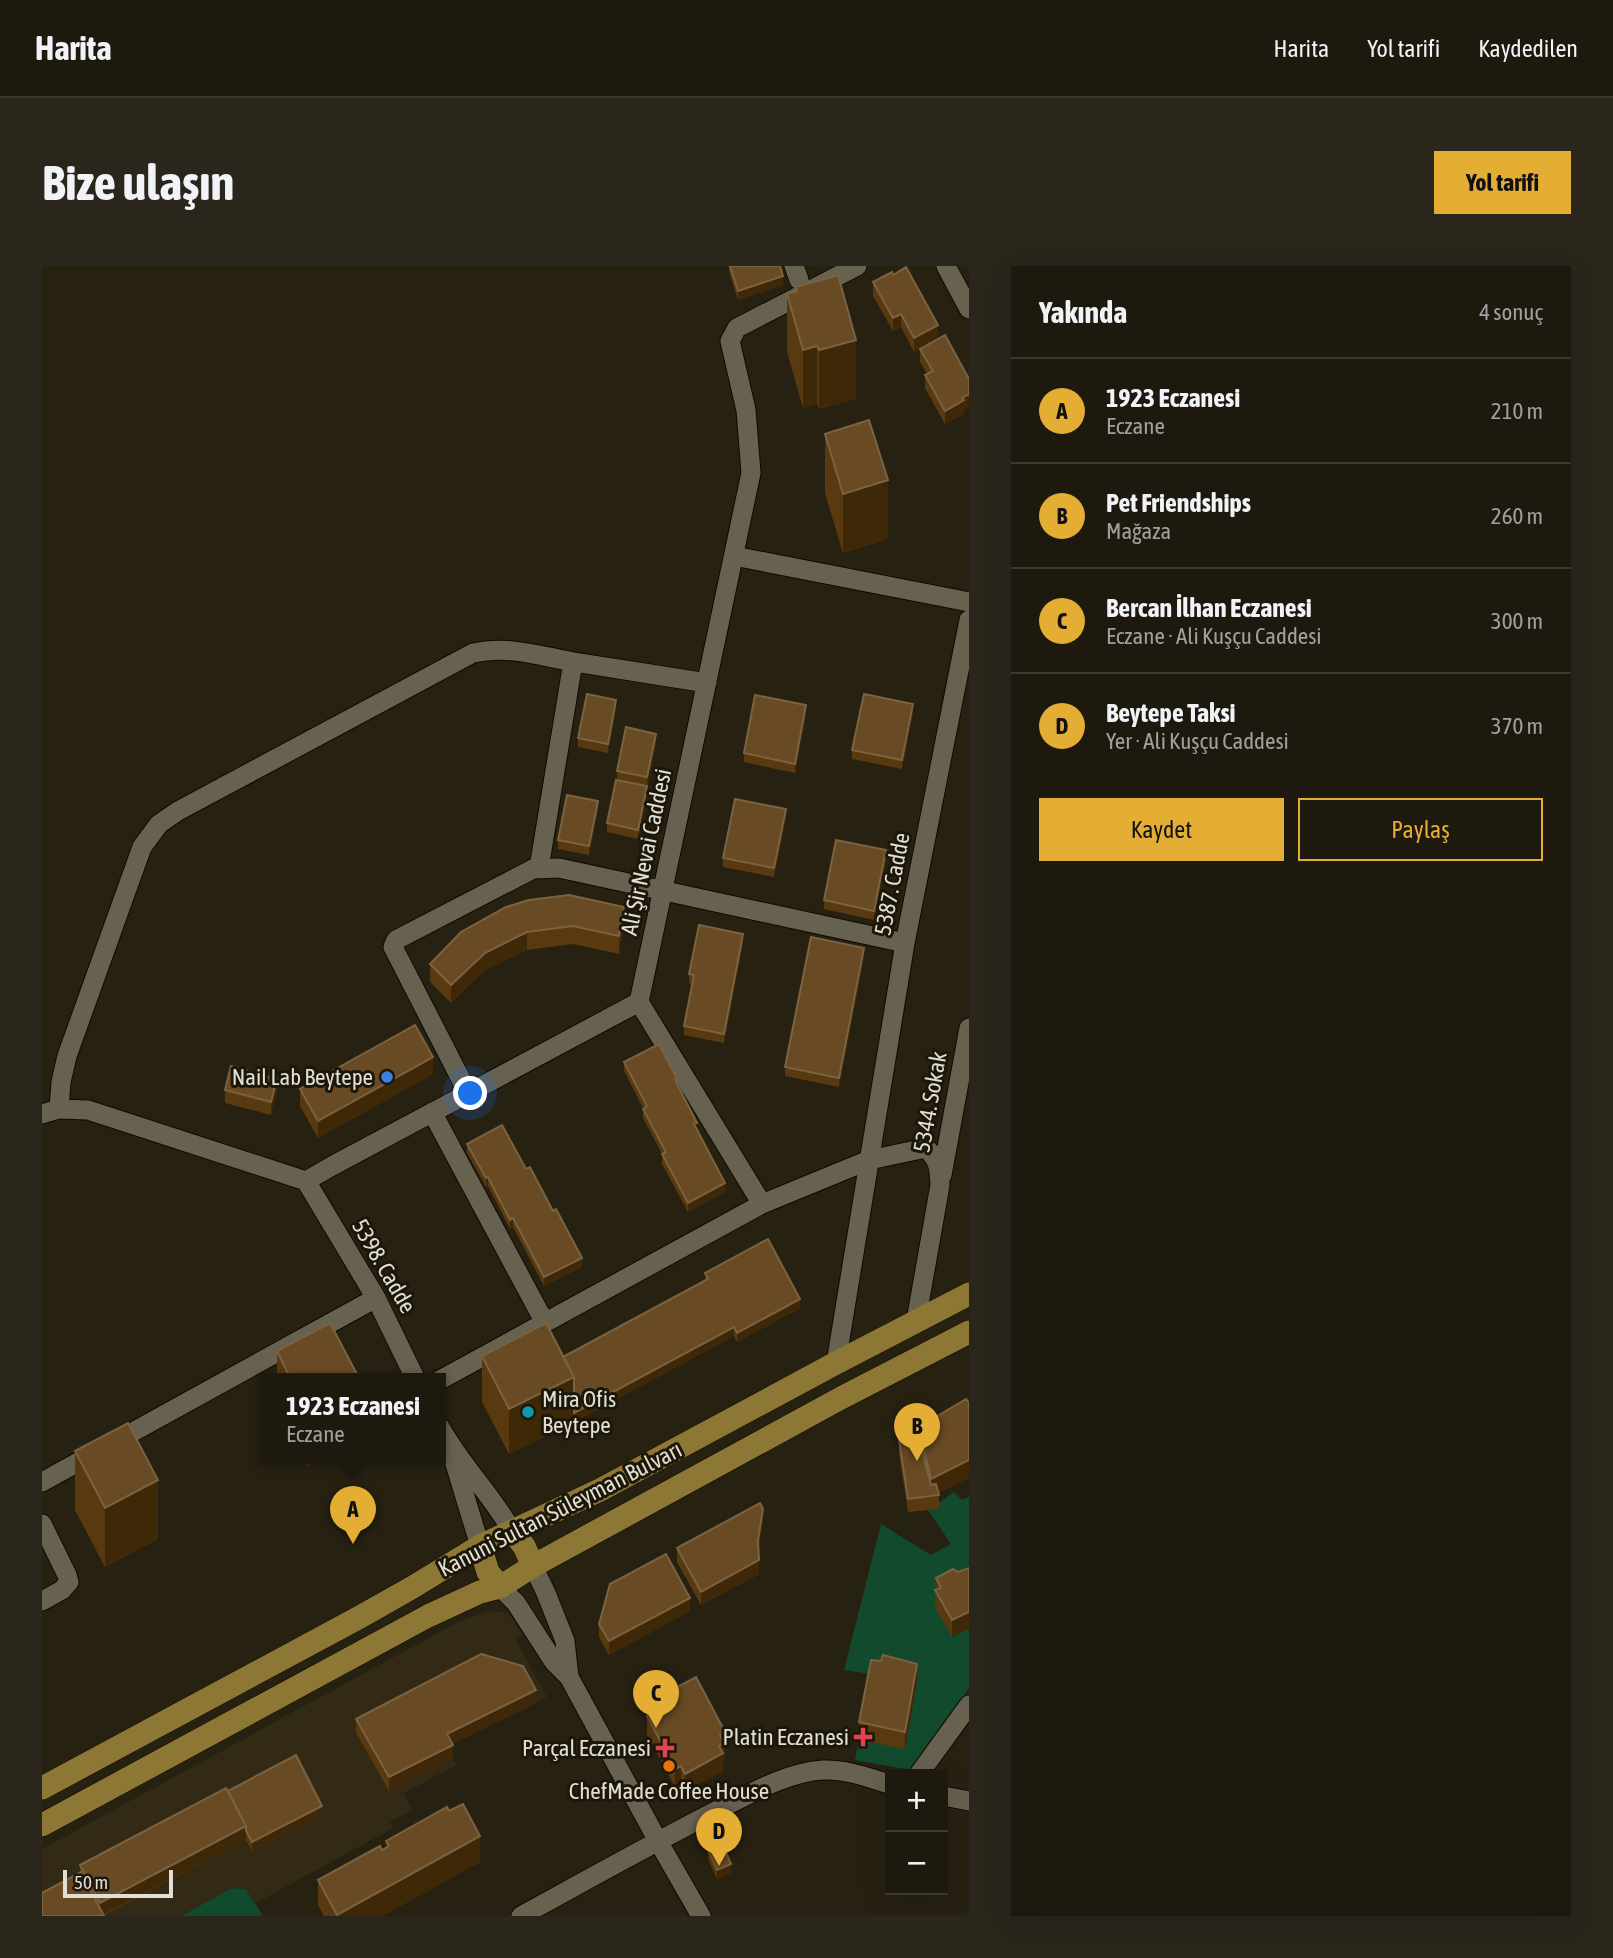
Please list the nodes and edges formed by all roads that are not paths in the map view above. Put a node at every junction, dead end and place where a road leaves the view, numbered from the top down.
1 (857, 266) edge
2 (946, 266) edge
3 (969, 309) edge
4 (734, 556) junction
5 (969, 602) edge
6 (969, 620) edge
7 (573, 662) junction
8 (707, 683) junction
9 (539, 868) junction
10 (663, 889) junction
11 (905, 943) junction
12 (639, 1002) junction
13 (969, 1028) edge
14 (468, 1093) junction
15 (50, 1111) edge
16 (432, 1112) junction
17 (869, 1160) junction
18 (306, 1181) junction
19 (940, 1185) junction
20 (762, 1204) junction
21 (969, 1294) edge
22 (376, 1298) junction
23 (916, 1321) junction
24 (545, 1323) junction
25 (969, 1332) edge
26 (836, 1363) junction
27 (413, 1373) edge
28 (446, 1377) edge
29 (446, 1436) edge
30 (446, 1439) edge
31 (42, 1482) edge
32 (42, 1524) edge
33 (512, 1531) junction
34 (480, 1546) junction
35 (533, 1566) junction
36 (500, 1587) junction
37 (42, 1601) edge
38 (569, 1678) junction
39 (969, 1705) edge
40 (923, 1769) edge
41 (885, 1783) edge
42 (42, 1788) edge
43 (948, 1797) edge
44 (969, 1801) edge
45 (42, 1825) edge
46 (657, 1841) junction
47 (521, 1916) edge
48 (701, 1916) edge

1 - 4 street, Ali Şir Nevai Caddesi
2 - 3 street
4 - 5 street
4 - 8 street, Ali Şir Nevai Caddesi
6 - 11 street, 5387. Cadde
7 - 8 street
7 - 9 street
7 - 15 street
8 - 10 street, Ali Şir Nevai Caddesi
9 - 10 street
9 - 14 street
10 - 11 street
10 - 12 street, Ali Şir Nevai Caddesi
11 - 17 street, 5387. Cadde
12 - 14 street
12 - 20 street
13 - 19 street, 5344. Sokak
14 - 16 street
15 - 18 street
16 - 18 street
16 - 24 street
17 - 19 street
17 - 20 street
17 - 26 street, 5387. Cadde
18 - 22 street, 5398. Cadde
19 - 23 street, 5344. Sokak
20 - 24 street
21 - 23 main road, Kanuni Sultan Süleyman Bulvarı
22 - 27 street, 5398. Cadde
22 - 31 street
23 - 26 main road, Kanuni Sultan Süleyman Bulvarı
24 - 28 street
25 - 35 main road, Kanuni Sultan Süleyman Bulvarı
26 - 33 main road, Kanuni Sultan Süleyman Bulvarı
29 - 33 street
30 - 34 street
32 - 37 street
33 - 34 main road, Kanuni Sultan Süleyman Bulvarı
33 - 35 main road
34 - 36 main road
34 - 42 main road, Kanuni Sultan Süleyman Bulvarı
35 - 36 main road, Kanuni Sultan Süleyman Bulvarı
35 - 38 street
36 - 38 street
36 - 45 main road, Kanuni Sultan Süleyman Bulvarı
38 - 46 street
39 - 40 street
41 - 46 street
43 - 44 street
46 - 47 street
46 - 48 street

